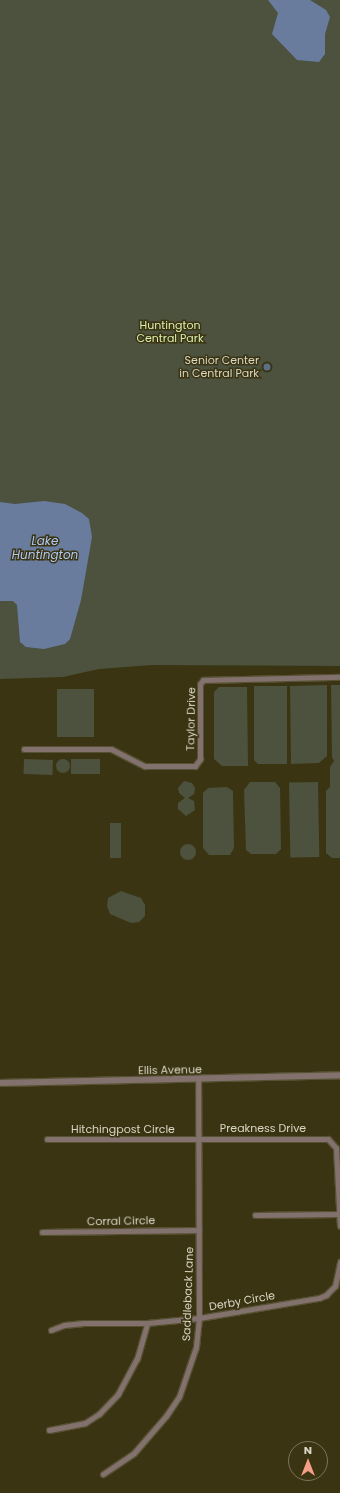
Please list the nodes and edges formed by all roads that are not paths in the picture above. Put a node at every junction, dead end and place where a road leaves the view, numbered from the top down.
1 (340, 677) edge
2 (24, 749) dead end
3 (340, 1076) edge
4 (198, 1079) junction
5 (0, 1083) edge
6 (199, 1138) junction
7 (47, 1139) dead end
8 (339, 1214) edge
9 (255, 1215) dead end
10 (340, 1226) edge
11 (199, 1230) junction
12 (42, 1232) dead end
13 (340, 1262) edge
14 (199, 1318) junction
15 (147, 1323) junction
16 (51, 1330) dead end
17 (49, 1430) dead end
18 (103, 1474) dead end

1 - 2 street, Taylor Drive
3 - 4 street, Ellis Avenue
4 - 5 street, Ellis Avenue
4 - 6 street, Saddleback Lane
6 - 7 street, Hitchingpost Circle
6 - 8 street, Preakness Drive
6 - 11 street, Saddleback Lane
8 - 9 street
8 - 10 street
11 - 12 street, Corral Circle
11 - 14 street, Saddleback Lane
13 - 14 street, Derby Circle
14 - 15 street, Derby Circle
14 - 18 street, Saddleback Lane
15 - 16 street, Derby Circle
15 - 17 street

